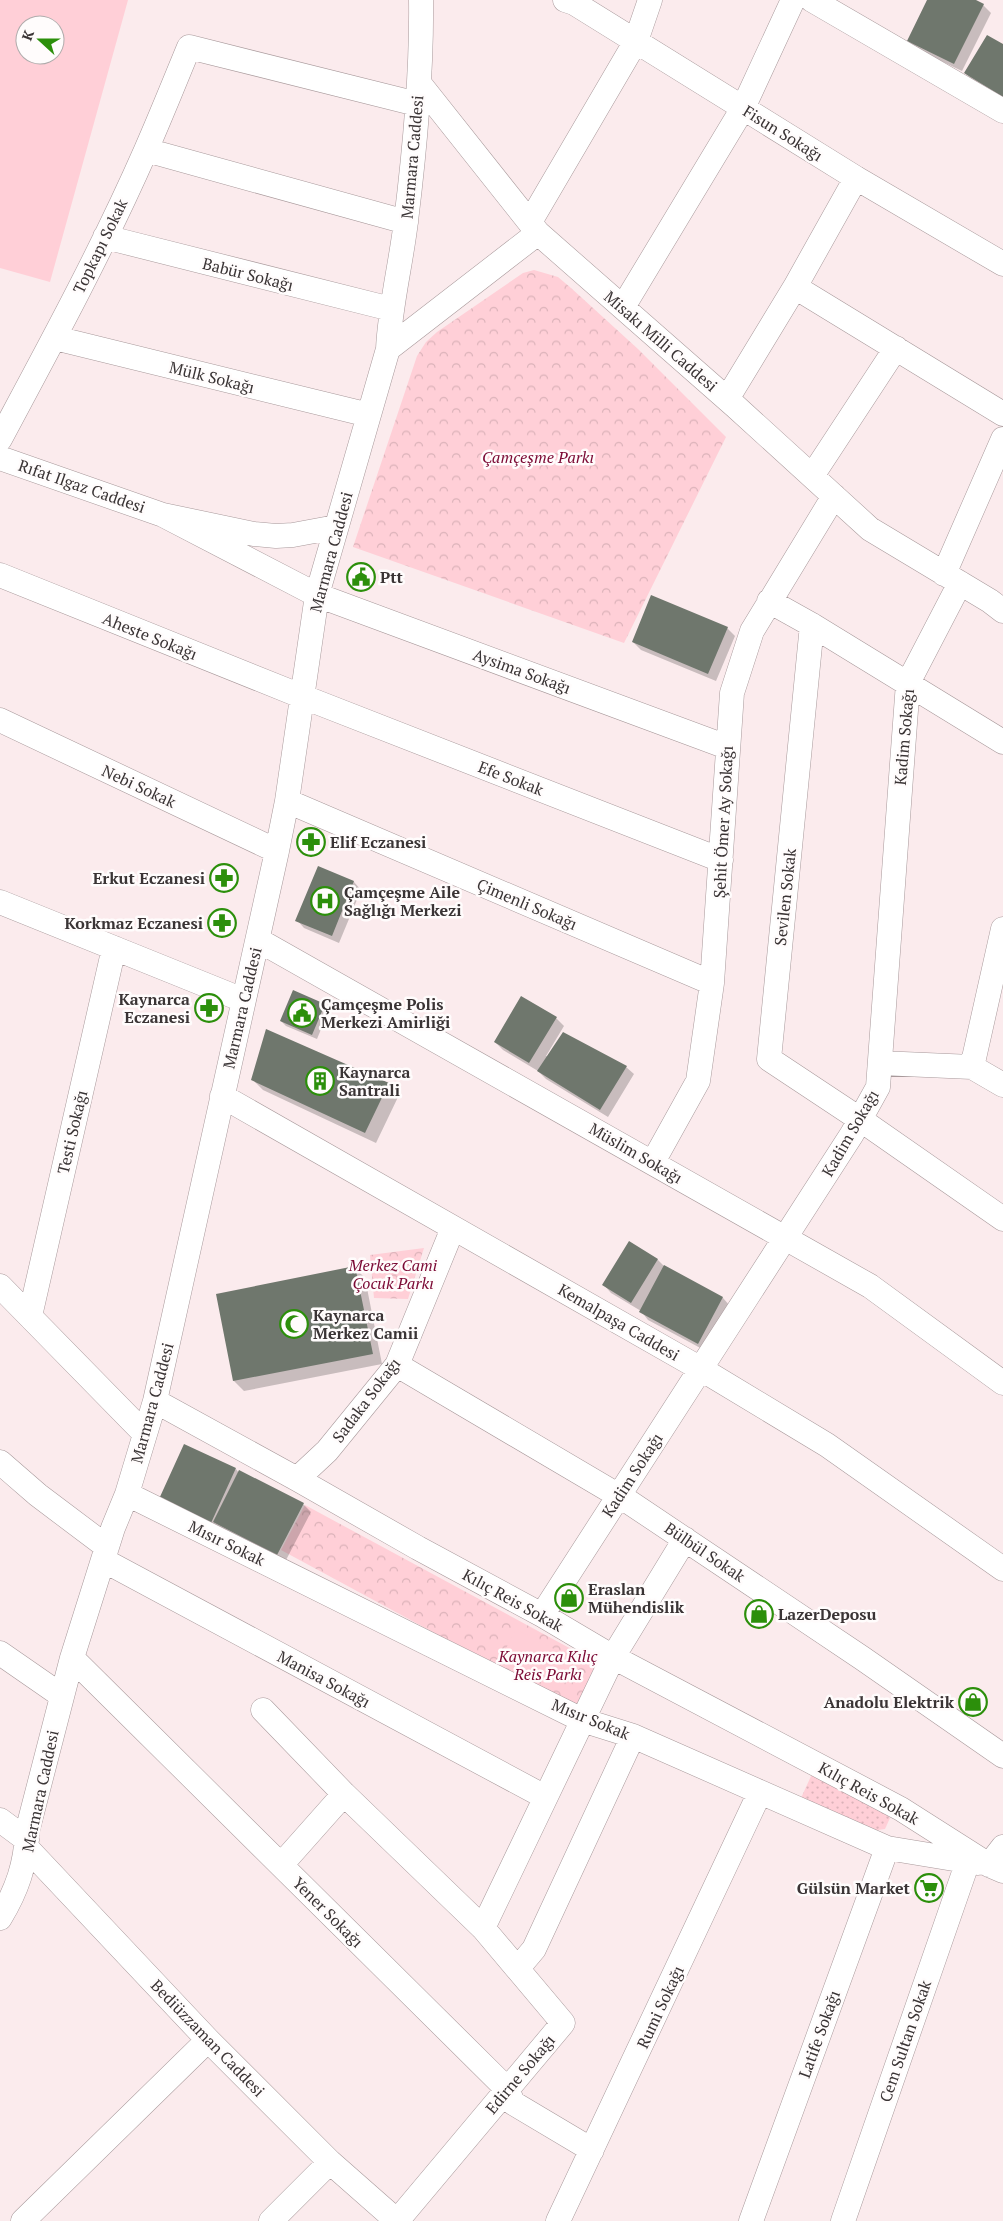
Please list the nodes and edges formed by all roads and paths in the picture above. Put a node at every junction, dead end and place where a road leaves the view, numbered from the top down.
1 (565, 0) edge
2 (650, 0) edge
3 (793, 0) edge
4 (812, 0) edge
5 (416, 1) edge
6 (636, 41) junction
7 (418, 94) junction
8 (743, 108) junction
9 (1003, 111) edge
10 (146, 150) junction
11 (856, 178) junction
12 (406, 222) junction
13 (534, 228) junction
14 (105, 238) junction
15 (1003, 264) edge
16 (795, 287) junction
17 (623, 307) junction
18 (391, 308) junction
19 (55, 338) junction
20 (896, 348) junction
21 (388, 350) junction
22 (727, 399) junction
23 (1003, 414) edge
24 (369, 415) junction
25 (0, 439) edge
26 (1003, 439) edge
27 (0, 458) edge
28 (812, 476) junction
29 (834, 496) junction
30 (164, 515) junction
31 (336, 527) junction
32 (0, 575) edge
33 (952, 579) junction
34 (316, 595) junction
35 (769, 601) junction
36 (1003, 611) edge
37 (812, 625) junction
38 (908, 683) junction
39 (301, 696) junction
40 (0, 720) edge
41 (1003, 742) edge
42 (727, 747) junction
43 (287, 801) junction
44 (277, 851) junction
45 (721, 860) junction
46 (0, 902) edge
47 (1003, 929) edge
48 (258, 940) junction
49 (114, 948) junction
50 (712, 983) junction
51 (243, 1000) junction
52 (995, 1005) edge
53 (880, 1063) junction
54 (972, 1067) junction
55 (1003, 1084) edge
56 (222, 1096) junction
57 (861, 1120) junction
58 (653, 1162) junction
59 (1003, 1219) edge
60 (453, 1228) junction
61 (785, 1237) junction
62 (0, 1286) edge
63 (30, 1316) junction
64 (396, 1365) junction
65 (701, 1369) junction
66 (1003, 1382) edge
67 (155, 1401) junction
68 (145, 1434) junction
69 (0, 1462) edge
70 (297, 1479) junction
71 (127, 1494) junction
72 (619, 1495) junction
73 (685, 1539) junction
74 (105, 1554) junction
75 (1003, 1569) edge
76 (542, 1615) junction
77 (0, 1653) edge
78 (614, 1656) junction
79 (72, 1658) junction
80 (62, 1696) junction
81 (263, 1710) dead end
82 (582, 1720) junction
83 (633, 1736) junction
84 (1003, 1756) edge
85 (760, 1792) junction
86 (344, 1794) junction
87 (545, 1797) junction
88 (0, 1820) edge
89 (27, 1844) junction
90 (887, 1848) junction
91 (991, 1861) edge
92 (281, 1865) junction
93 (0, 1918) edge
94 (484, 1928) junction
95 (518, 1968) junction
96 (208, 2040) junction
97 (507, 2089) junction
98 (592, 2150) junction
99 (330, 2162) junction
100 (23, 2221) edge
101 (271, 2221) edge
102 (397, 2221) edge
103 (558, 2221) edge
104 (751, 2221) edge
105 (843, 2221) edge

1 - 6 street, Fisun Sokağı
2 - 6 street
3 - 8 street
4 - 9 street
5 - 7 street
6 - 8 street, Fisun Sokağı
6 - 13 street
7 - 10 street, Topkapı Sokak
7 - 12 street, Marmara Caddesi
7 - 13 street, Misakı Milli Caddesi
8 - 11 street, Fisun Sokağı
8 - 17 street
10 - 12 street
10 - 14 street, Topkapı Sokak
11 - 15 street, Fisun Sokağı
11 - 16 street
12 - 18 street, Marmara Caddesi
13 - 17 street, Misakı Milli Caddesi
13 - 21 street
14 - 18 street, Babür Sokağı
14 - 19 street, Topkapı Sokak
16 - 20 street
16 - 22 street
17 - 22 street, Misakı Milli Caddesi
18 - 21 street, Marmara Caddesi
19 - 24 street, Mülk Sokağı
19 - 25 street, Topkapı Sokak
20 - 23 street
20 - 28 street
21 - 24 street, Marmara Caddesi
22 - 28 street, Misakı Milli Caddesi
24 - 31 street, Marmara Caddesi
26 - 33 street, Kadim Sokağı
27 - 30 street, Rıfat Ilgaz Caddesi
28 - 29 street, Misakı Milli Caddesi
29 - 33 street, Misakı Milli Caddesi
29 - 35 street, Şehit Ömer Ay Sokağı
30 - 31 street, Rıfat Ilgaz Caddesi
30 - 34 street, Rıfat Ilgaz Caddesi
31 - 34 street, Marmara Caddesi
32 - 39 street, Aheste Sokağı
33 - 36 street, Misakı Milli Caddesi
33 - 38 street, Kadim Sokağı
34 - 39 street, Marmara Caddesi
34 - 42 street, Aysima Sokağı
35 - 37 street
35 - 42 street, Şehit Ömer Ay Sokağı
37 - 38 street
37 - 57 street, Sevilen Sokak
38 - 41 street
38 - 53 street, Kadim Sokağı
39 - 43 street, Marmara Caddesi
39 - 45 street, Efe Sokak
40 - 44 street, Nebi Sokak
42 - 45 street, Şehit Ömer Ay Sokağı
43 - 44 street, Marmara Caddesi
43 - 50 street, Çimenli Sokağı
44 - 48 street, Marmara Caddesi
45 - 50 street, Şehit Ömer Ay Sokağı
46 - 49 street
47 - 52 street
48 - 51 street, Marmara Caddesi
48 - 58 street, Müslim Sokağı
49 - 51 street
49 - 63 street, Testi Sokağı
50 - 58 street, Şehit Ömer Ay Sokağı
51 - 56 street, Marmara Caddesi
52 - 54 street
53 - 54 street
53 - 57 street, Kadim Sokağı
54 - 55 street
56 - 60 street, Kemalpaşa Caddesi
56 - 67 street, Marmara Caddesi
57 - 59 street
57 - 61 street, Kadim Sokağı
58 - 61 street, Müslim Sokağı
60 - 64 street, Sadaka Sokağı
60 - 65 street, Kemalpaşa Caddesi
61 - 65 street, Kadim Sokağı
61 - 66 street, Müslim Sokağı
62 - 63 street
63 - 68 street
64 - 70 street, Sadaka Sokağı
64 - 72 street, Bülbül Sokak
65 - 72 street, Kadim Sokağı
65 - 75 street, Kemalpaşa Caddesi
67 - 68 street, Marmara Caddesi
67 - 70 street, Kılıç Reis Sokak
68 - 71 street, Marmara Caddesi
69 - 74 street, Manisa Sokağı
70 - 76 street, Kılıç Reis Sokak
71 - 74 street, Marmara Caddesi
71 - 82 street, Mısır Sokak
72 - 73 street, Bülbül Sokak
72 - 76 street, Kadim Sokağı
73 - 78 street
73 - 84 street, Bülbül Sokak
74 - 79 street, Marmara Caddesi
74 - 87 street, Manisa Sokağı
76 - 78 street, Kılıç Reis Sokak
77 - 80 street
78 - 82 street
78 - 91 street, Kılıç Reis Sokak
79 - 80 street, Marmara Caddesi
79 - 92 street, Yener Sokağı
80 - 89 street, Marmara Caddesi
81 - 86 street, Edirne Sokağı
82 - 83 street, Mısır Sokak
82 - 87 street
83 - 85 street, Mısır Sokak
83 - 95 street
85 - 90 street, Mısır Sokak
85 - 98 street, Rumi Sokağı
86 - 92 street
86 - 94 street, Edirne Sokağı
87 - 94 street
88 - 89 street, Bediüzzaman Caddesi
89 - 93 street, Marmara Caddesi
89 - 96 street, Bediüzzaman Caddesi
90 - 91 street, Mısır Sokak
90 - 104 street, Latife Sokağı
91 - 105 street, Cem Sultan Sokak
92 - 97 street, Yener Sokağı
94 - 95 street, Edirne Sokağı
95 - 97 street, Edirne Sokağı
96 - 99 street, Bediüzzaman Caddesi
96 - 100 street
97 - 98 street, Yener Sokağı
97 - 102 street, Edirne Sokağı
98 - 103 street, Rumi Sokağı
99 - 101 street
99 - 102 street, Bediüzzaman Caddesi

